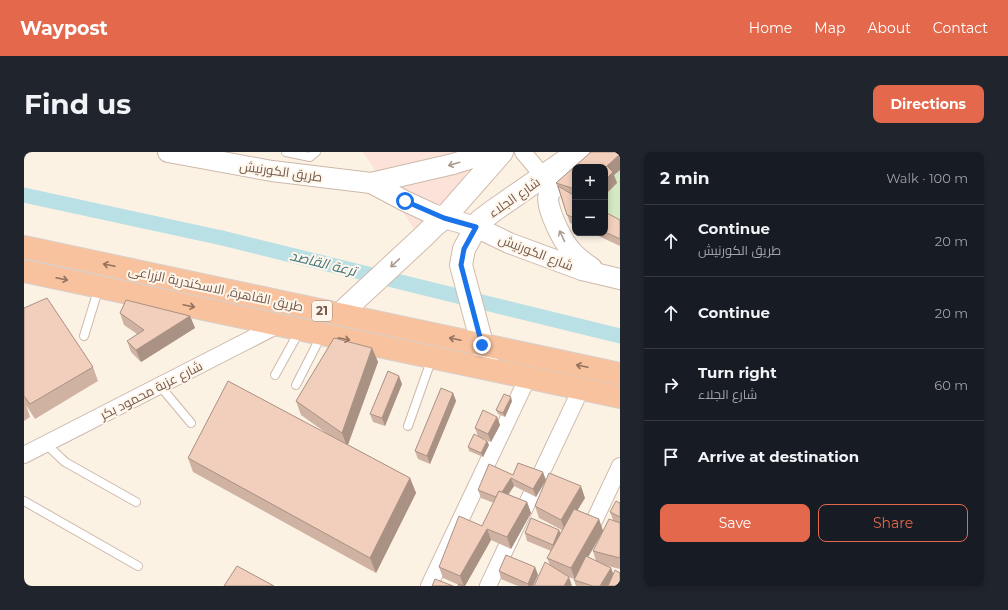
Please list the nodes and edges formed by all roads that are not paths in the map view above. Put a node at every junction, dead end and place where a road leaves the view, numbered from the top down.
1 (168, 152) edge
2 (286, 152) edge
3 (316, 152) edge
4 (491, 152) edge
5 (502, 152) edge
6 (524, 152) edge
7 (578, 152) edge
8 (595, 152) edge
9 (585, 164) edge
10 (572, 175) edge
11 (544, 176) junction
12 (371, 183) junction
13 (444, 218) junction
14 (476, 227) junction
15 (24, 247) edge
16 (24, 271) edge
17 (598, 273) junction
18 (620, 279) edge
19 (99, 287) junction
20 (340, 314) junction
21 (278, 325) junction
22 (300, 330) junction
23 (322, 334) junction
24 (84, 336) dead end
25 (480, 337) junction
26 (432, 357) junction
27 (488, 369) junction
28 (620, 374) edge
29 (275, 375) dead end
30 (528, 377) junction
31 (296, 385) dead end
32 (160, 386) junction
33 (581, 389) junction
34 (620, 397) edge
35 (191, 423) dead end
36 (408, 426) dead end
37 (46, 444) junction
38 (24, 455) edge
39 (620, 466) edge
40 (24, 501) edge
41 (136, 502) dead end
42 (580, 551) edge
43 (138, 566) dead end
44 (429, 586) edge
45 (488, 586) edge

1 - 12 street, طريق الكورنيش
2 - 3 lane
4 -> 12 street, طريق الكورنيش
5 - 13 main road
6 - 11 street
7 - 11 main road, شارع الجلاء
8 - 9 street
17 -> 10 street, شارع الكورنيش
11 - 14 main road, شارع الجلاء
12 - 13 street, طريق الكورنيش
13 - 14 street, شارع الكورنيش
13 -> 20 main road
14 - 17 street, شارع الكورنيش
14 - 25 main road, شارع الجلاء
20 -> 15 highway, طريق القاهرة, الاسكندرية الزراعى / 21
16 -> 19 highway, طريق القاهرة, الاسكندرية الزراعى / 21
17 - 18 street, شارع الكورنيش
19 -> 21 highway, طريق القاهرة, الاسكندرية الزراعى / 21
19 - 24 lane
25 -> 20 highway, طريق القاهرة, الاسكندرية الزراعى / 21
21 - 22 highway, طريق القاهرة, الاسكندرية الزراعى / 21
21 - 32 street, شارع عزبة محمود بكر
22 - 23 highway, طريق القاهرة, الاسكندرية الزراعى / 21
22 - 29 lane
23 -> 26 highway, طريق القاهرة, الاسكندرية الزراعى / 21
23 - 31 lane
25 - 27 main road, شارع الجلاء
28 -> 25 highway, طريق القاهرة, الاسكندرية الزراعى / 21
26 - 27 highway, طريق القاهرة, الاسكندرية الزراعى / 21
26 - 36 lane
27 - 30 highway, طريق القاهرة, الاسكندرية الزراعى / 21
30 - 33 highway, طريق القاهرة, الاسكندرية الزراعى / 21
30 - 44 street
32 - 35 lane
32 - 37 street, شارع عزبة محمود بكر
33 - 34 highway, طريق القاهرة, الاسكندرية الزراعى / 21
33 - 45 street
37 - 38 street, شارع عزبة محمود بكر
37 - 41 lane
39 - 42 street
40 - 43 lane

